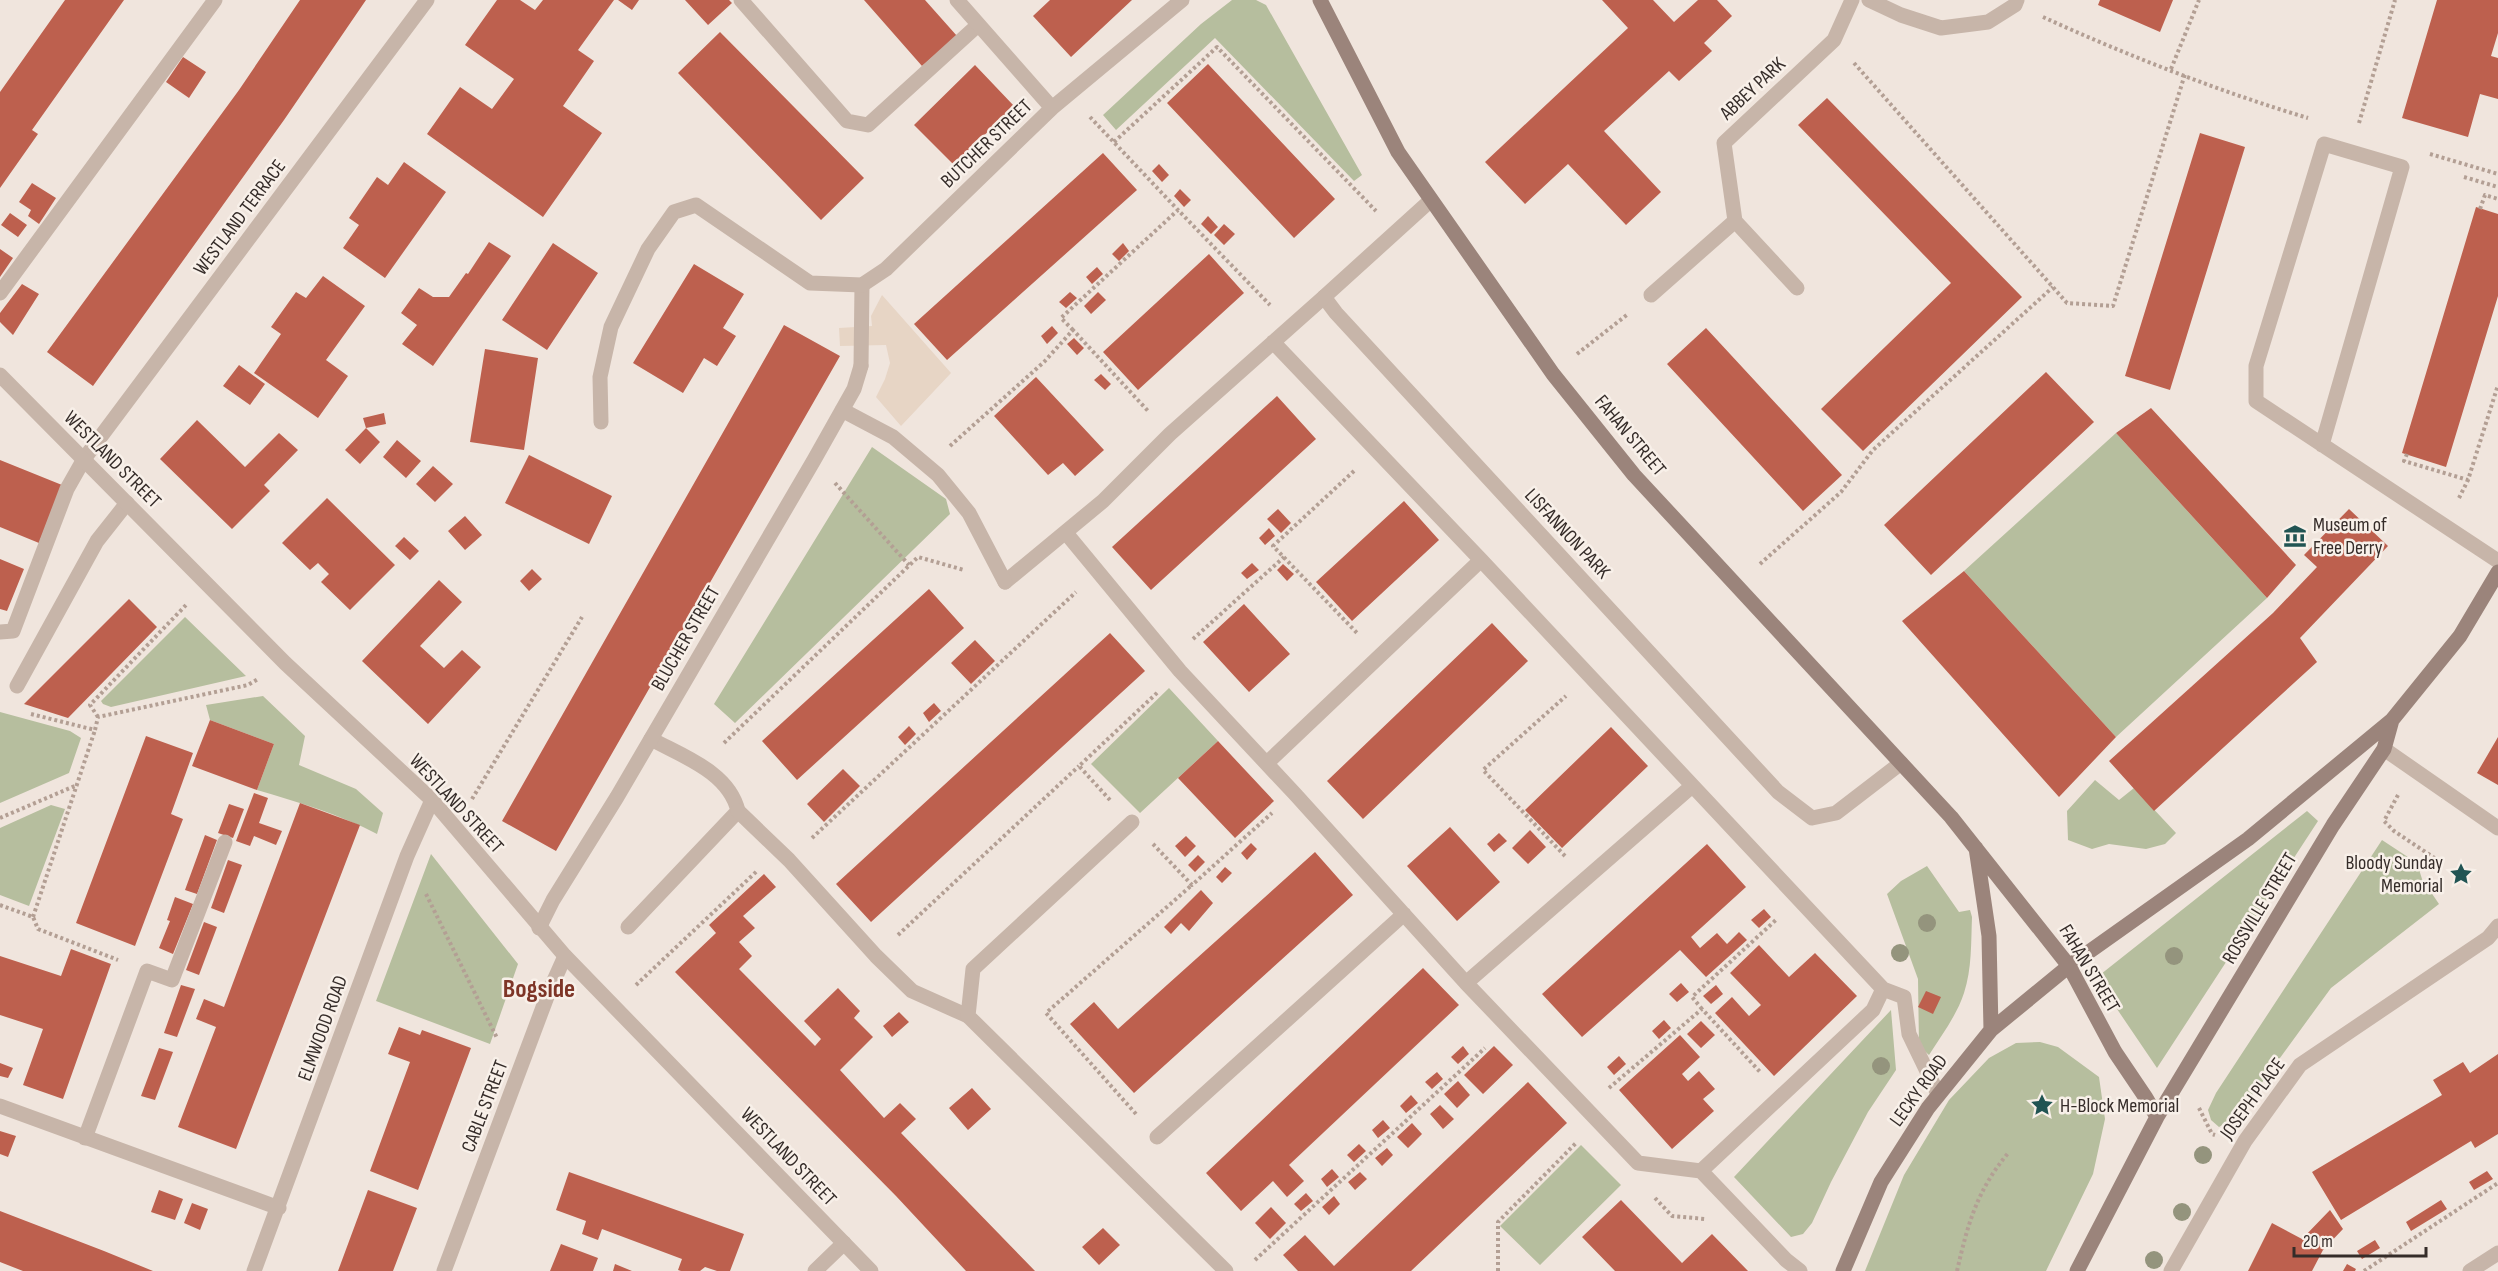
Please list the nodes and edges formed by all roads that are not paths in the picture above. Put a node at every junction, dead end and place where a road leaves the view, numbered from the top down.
1 (215, 0) edge
2 (427, 0) edge
3 (741, 0) edge
4 (957, 0) edge
5 (1320, 0) edge
6 (1852, 0) edge
7 (1869, 0) edge
8 (1178, 1) edge
9 (2016, 2) edge
10 (978, 25) junction
11 (1052, 108) junction
12 (1431, 200) junction
13 (1735, 221) junction
14 (862, 285) junction
15 (1797, 288) dead end
16 (0, 293) edge
17 (1651, 295) road end
18 (1324, 297) junction
19 (1273, 342) junction
20 (0, 375) edge
21 (842, 410) junction
22 (601, 422) dead end
23 (2322, 445) junction
24 (84, 459) junction
25 (127, 503) junction
26 (1065, 533) junction
27 (1481, 560) junction
28 (2498, 561) edge
29 (2498, 572) edge
30 (0, 632) edge
31 (17, 686) dead end
32 (2392, 720) junction
33 (651, 739) junction
34 (2384, 749) junction
35 (1267, 763) junction
36 (1901, 763) junction
37 (1692, 786) junction
38 (432, 800) junction
39 (738, 811) junction
40 (1132, 822) road end
41 (2498, 828) edge
42 (225, 842) dead end
43 (1976, 848) junction
44 (1404, 914) junction
45 (2498, 926) edge
46 (628, 927) dead end
47 (539, 928) junction
48 (565, 956) junction
49 (2069, 966) junction
50 (1466, 983) junction
51 (1883, 989) junction
52 (968, 1016) junction
53 (1991, 1030) junction
54 (1938, 1094) junction
55 (0, 1106) edge
56 (2157, 1117) junction
57 (1157, 1137) road end
58 (85, 1138) junction
59 (1701, 1171) junction
60 (279, 1208) junction
61 (844, 1243) junction
62 (2498, 1253) edge
63 (254, 1271) edge
64 (444, 1271) edge
65 (815, 1271) edge
66 (871, 1271) edge
67 (1226, 1271) edge
68 (1800, 1271) edge
69 (1843, 1271) edge
70 (2078, 1271) edge
71 (2171, 1271) edge
72 (2470, 1271) edge

1 - 16 street
2 - 24 street, WESTLAND TERRACE
3 - 10 street
4 - 10 street
5 - 12 main road, FAHAN STREET
6 - 13 street, ABBEY PARK
7 - 9 street
8 - 11 street, BUTCHER STREET
10 - 11 street
11 - 14 street, BUTCHER STREET
12 - 18 street
12 - 36 main road, FAHAN STREET
13 - 15 street
13 - 17 street
14 - 21 street, BLUCHER STREET
14 - 22 street
18 - 19 street
18 - 36 street, LISFANNON PARK
19 - 26 street
19 - 27 street
20 - 24 street, WESTLAND STREET
21 - 26 street
21 - 33 street, BLUCHER STREET
23 - 23 street
23 - 28 street
24 - 25 street, WESTLAND STREET
24 - 30 street, WESTLAND TERRACE
25 - 31 street
25 - 38 street, WESTLAND STREET
26 - 35 street
27 - 35 street
27 - 37 street
29 - 32 main road, ROSSVILLE STREET
32 - 34 main road, ROSSVILLE STREET
32 - 49 main road, ROSSVILLE STREET
33 - 39 street
33 - 47 street, BLUCHER STREET
34 - 41 street
34 - 56 main road, ROSSVILLE STREET
35 - 44 street
36 - 43 main road, FAHAN STREET
37 - 50 street
37 - 51 street
38 - 47 street, WESTLAND STREET
38 - 60 street, ELMWOOD ROAD
39 - 46 street
39 - 52 street
40 - 52 street
42 - 58 street
43 - 49 main road, FAHAN STREET
43 - 53 main road
44 - 50 street
44 - 57 street
45 - 71 street, JOSEPH PLACE
47 - 48 street, WESTLAND STREET
48 - 61 street, WESTLAND STREET
48 - 64 street, CABLE STREET
49 - 53 main road, LECKY ROAD
49 - 56 main road, FAHAN STREET
50 - 59 street
51 - 54 street
51 - 59 street
52 - 67 street
53 - 54 main road, LECKY ROAD
54 - 69 main road, LECKY ROAD
55 - 58 street
56 - 70 main road
58 - 60 street
59 - 68 street
60 - 63 street, ELMWOOD ROAD
61 - 65 street
61 - 66 street, WESTLAND STREET
62 - 72 street

